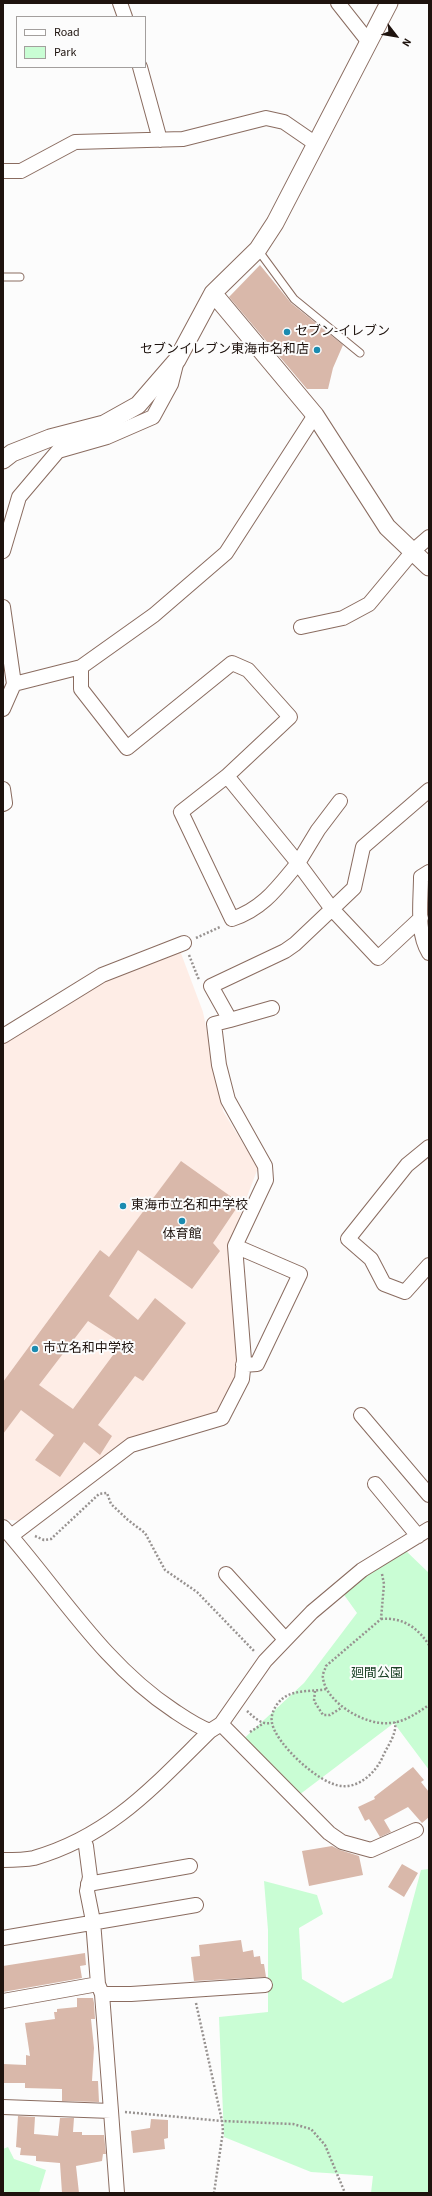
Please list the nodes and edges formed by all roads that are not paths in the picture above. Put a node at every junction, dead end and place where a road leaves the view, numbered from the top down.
1 (120, 3) edge
2 (338, 3) edge
3 (388, 3) edge
4 (125, 16) edge
5 (368, 41) junction
6 (140, 68) edge
7 (160, 140) junction
8 (316, 144) junction
9 (3, 172) edge
10 (258, 249) junction
11 (3, 277) edge
12 (20, 277) dead end
13 (213, 293) junction
14 (360, 353) dead end
15 (177, 360) junction
16 (315, 415) junction
17 (3, 460) edge
18 (429, 537) edge
19 (414, 550) junction
20 (3, 551) edge
21 (429, 567) edge
22 (3, 607) edge
23 (301, 627) dead end
24 (82, 667) junction
25 (14, 684) junction
26 (3, 709) edge
27 (227, 776) junction
28 (3, 789) edge
29 (429, 790) edge
30 (340, 801) dead end
31 (3, 804) edge
32 (298, 863) junction
33 (429, 872) edge
34 (332, 909) junction
35 (421, 918) junction
36 (184, 943) road end
37 (429, 953) edge
38 (272, 1008) dead end
39 (230, 1020) junction
40 (3, 1036) edge
41 (429, 1147) edge
42 (235, 1246) junction
43 (429, 1266) edge
44 (243, 1365) junction
45 (361, 1415) dead end
46 (375, 1484) dead end
47 (429, 1495) edge
48 (7, 1532) edge
49 (423, 1533) edge
50 (226, 1574) dead end
51 (286, 1639) junction
52 (216, 1727) junction
53 (416, 1830) dead end
54 (83, 1839) junction
55 (3, 1860) edge
56 (190, 1866) dead end
57 (88, 1884) junction
58 (196, 1905) dead end
59 (93, 1921) junction
60 (3, 1938) edge
61 (265, 1985) dead end
62 (100, 1989) junction
63 (3, 2001) edge
64 (3, 2107) edge
65 (111, 2111) junction
66 (117, 2193) edge

1 - 4 street
2 - 5 street
3 - 5 street
5 - 8 street
6 - 7 street
7 - 8 street
7 - 9 street
8 - 10 street
10 - 13 street
10 - 14 lane
11 - 12 lane
13 - 15 street
13 - 16 street
15 - 17 street
15 - 20 street
16 - 19 street
16 - 24 street
18 - 19 street
19 - 21 street
19 - 23 street
22 - 25 street
24 - 25 street
24 - 27 street
25 - 26 street
27 - 32 street
27 - 32 street
28 - 31 street
29 - 34 street
30 - 32 street
32 - 34 street
33 - 35 street
34 - 35 street
34 - 39 street
35 - 37 street
36 - 40 street
38 - 39 street
39 - 42 street
41 - 43 street
42 - 44 street
42 - 44 street
44 - 48 street
45 - 47 street
46 - 49 street
48 - 52 street
49 - 51 street
50 - 51 street
51 - 52 street
52 - 53 street
52 - 54 street
54 - 55 street
54 - 57 street
56 - 57 street
57 - 59 street
58 - 59 street
59 - 60 street
59 - 62 street
61 - 62 street
62 - 63 street
62 - 65 street
64 - 65 street
65 - 66 street

